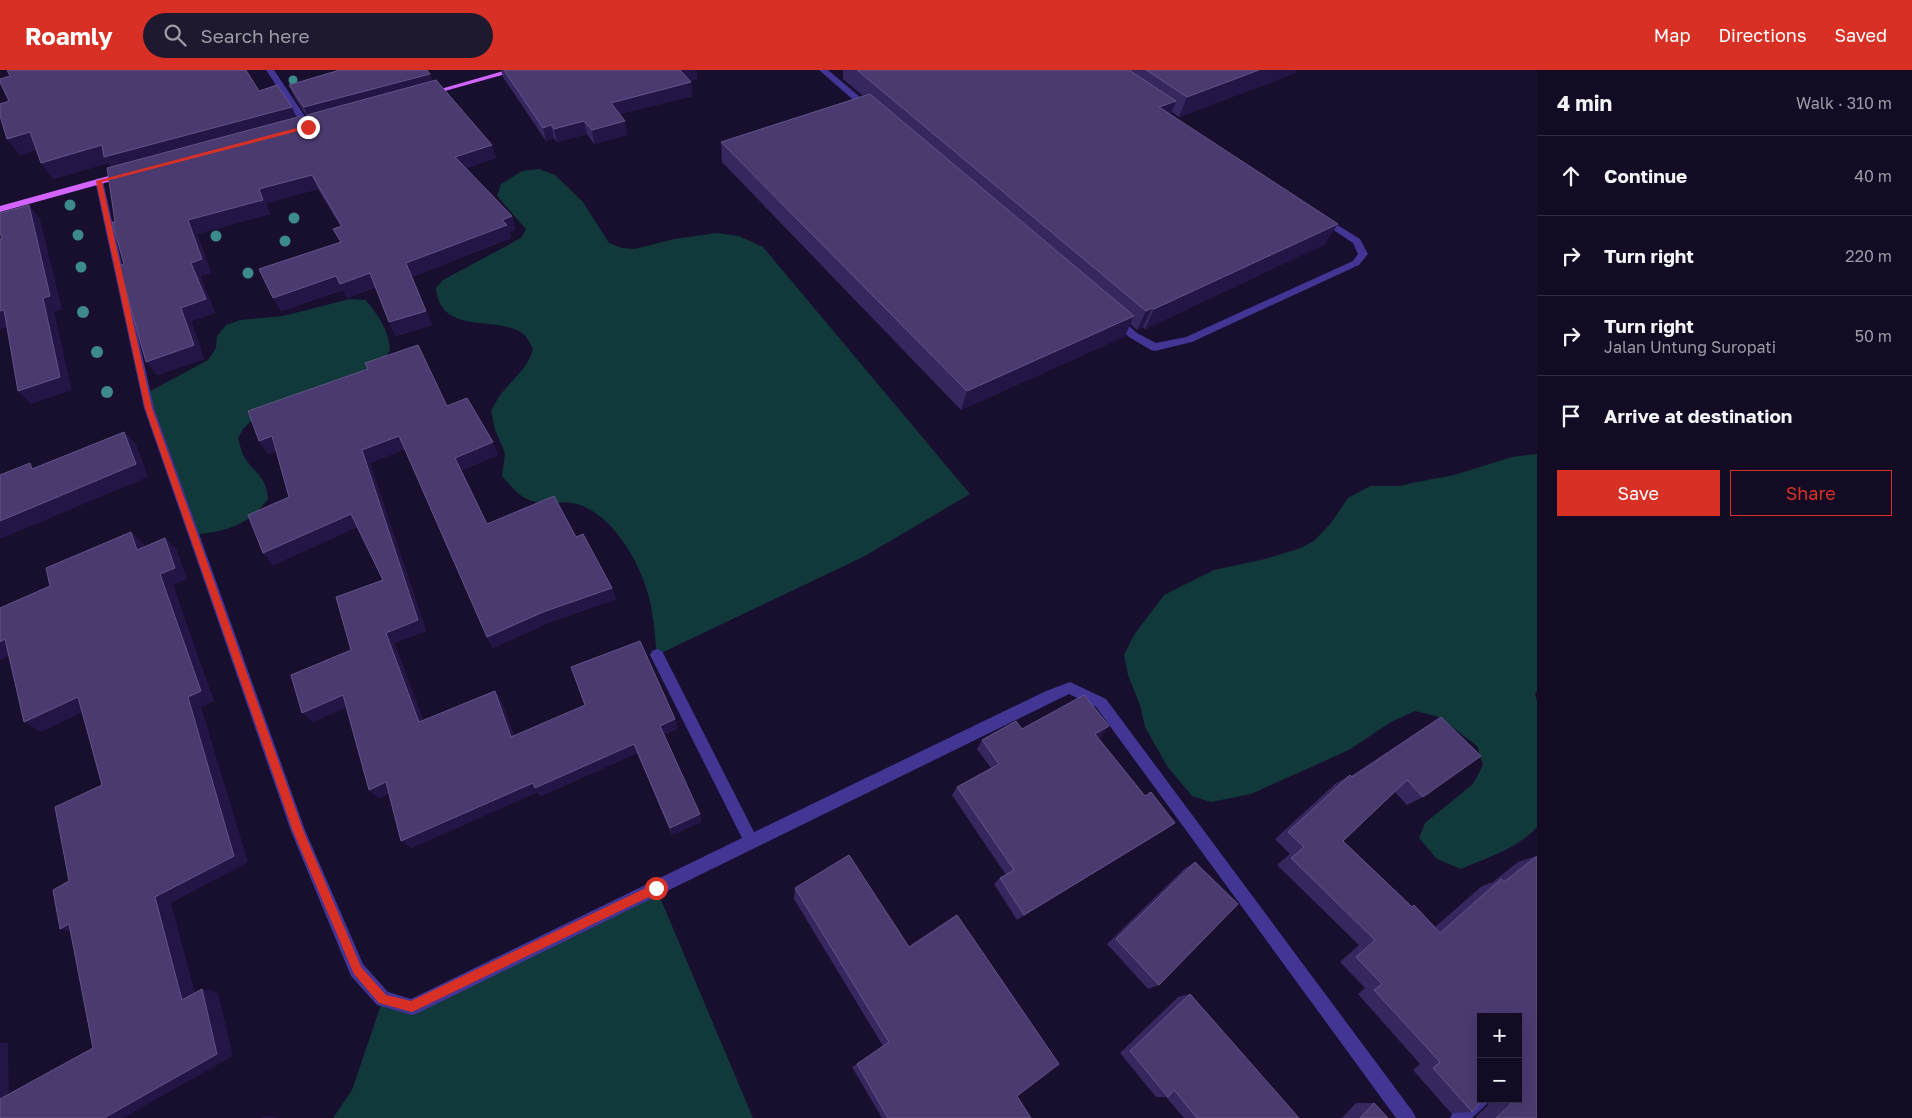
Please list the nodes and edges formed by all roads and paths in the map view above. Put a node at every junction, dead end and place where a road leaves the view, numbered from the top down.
1 (270, 70) edge
2 (516, 70) edge
3 (828, 71) edge
4 (421, 96) edge
5 (878, 117) edge
6 (318, 124) edge
7 (308, 127) junction
8 (298, 129) edge
9 (128, 174) edge
10 (99, 181) junction
11 (0, 209) edge
12 (1316, 213) edge
13 (1111, 316) edge
14 (657, 655) dead end
15 (751, 841) junction
16 (1477, 1102) edge
17 (1407, 1118) edge
18 (1459, 1118) edge

1 - 7 street
2 - 4 main road
3 - 5 street
6 - 7 main road
7 - 8 main road
9 - 10 main road
10 - 11 main road
10 - 15 street
12 - 13 street
14 - 15 street
15 - 17 street
16 - 18 street

